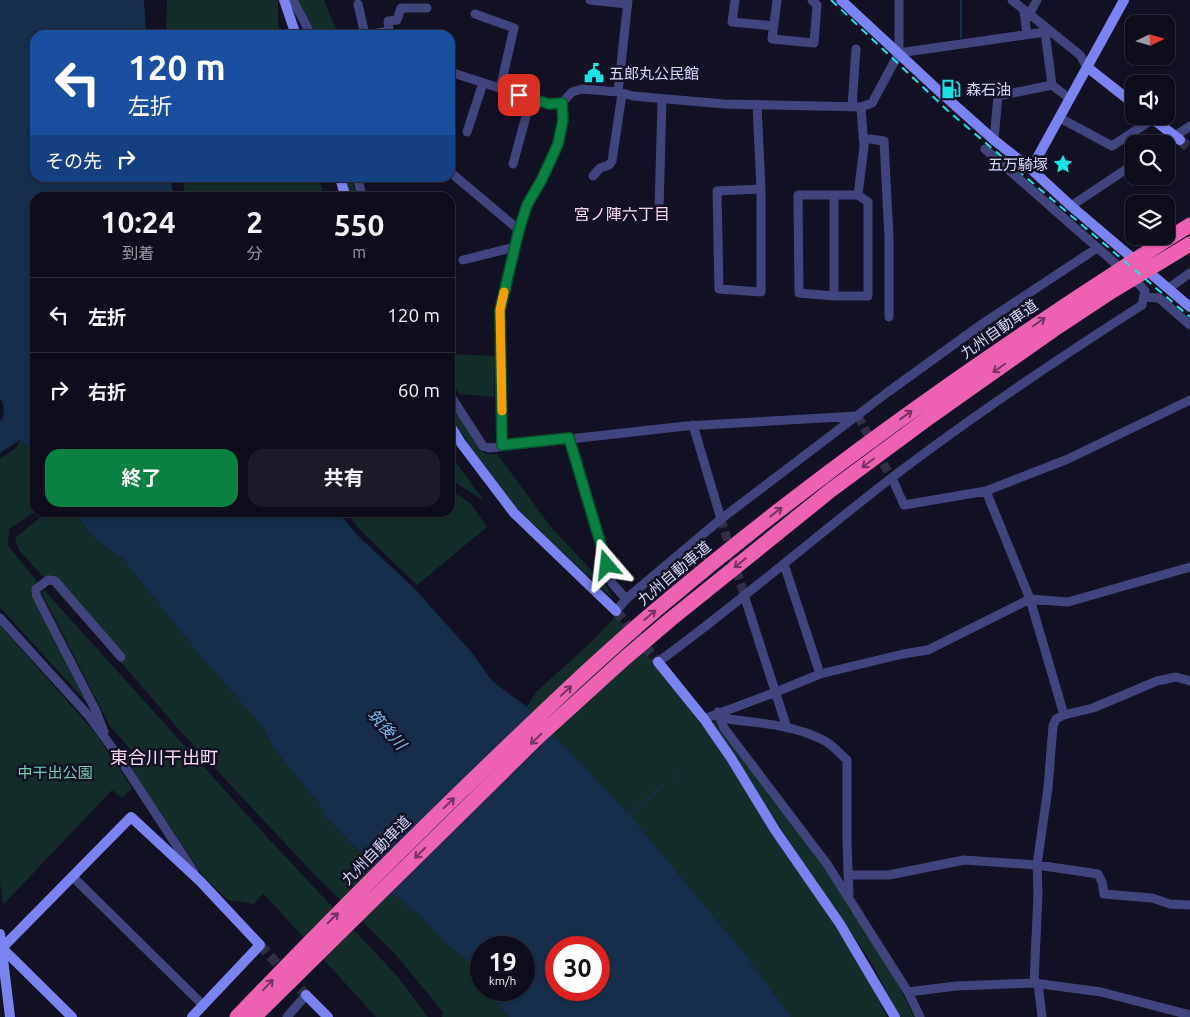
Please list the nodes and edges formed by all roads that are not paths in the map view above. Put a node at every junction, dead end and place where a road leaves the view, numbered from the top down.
1 (284, 0) edge
2 (294, 0) edge
3 (590, 0) edge
4 (735, 0) edge
5 (776, 0) edge
6 (812, 0) edge
7 (841, 0) edge
8 (899, 0) edge
9 (1012, 0) edge
10 (1038, 0) edge
11 (1124, 0) edge
12 (628, 2) edge
13 (358, 4) dead end
14 (427, 8) dead end
15 (1026, 13) junction
16 (475, 14) dead end
17 (774, 26) junction
18 (294, 30) edge
19 (309, 30) edge
20 (364, 30) edge
21 (390, 30) edge
22 (1047, 31) junction
23 (1027, 34) junction
24 (856, 49) dead end
25 (899, 53) junction
26 (1087, 67) junction
27 (455, 74) edge
28 (483, 83) junction
29 (1052, 84) junction
30 (500, 89) junction
31 (620, 93) junction
32 (1125, 97) edge
33 (531, 98) junction
34 (662, 98) junction
35 (1070, 99) junction
36 (562, 103) junction
37 (757, 105) junction
38 (857, 107) junction
39 (1060, 118) junction
40 (1141, 125) edge
41 (1160, 125) edge
42 (1190, 126) edge
43 (467, 132) dead end
44 (863, 138) junction
45 (1177, 138) joint
46 (994, 140) junction
47 (985, 149) dead end
48 (512, 164) dead end
49 (1031, 169) junction
50 (1125, 170) edge
51 (455, 176) edge
52 (594, 176) dead end
53 (761, 189) junction
54 (858, 195) junction
55 (834, 196) junction
56 (1071, 206) junction
57 (659, 210) dead end
58 (1190, 224) edge
59 (519, 230) junction
60 (1190, 244) edge
61 (515, 247) junction
62 (1098, 248) junction
63 (463, 260) dead end
64 (1190, 273) edge
65 (1108, 286) junction
66 (1169, 288) junction
67 (834, 296) junction
68 (1144, 297) junction
69 (1190, 307) edge
70 (889, 317) dead end
71 (1190, 325) edge
72 (1190, 400) edge
73 (455, 403) edge
74 (858, 416) junction
75 (693, 426) junction
76 (455, 433) edge
77 (569, 438) junction
78 (502, 445) junction
79 (892, 478) junction
80 (986, 491) junction
81 (721, 519) junction
82 (784, 564) junction
83 (1190, 567) edge
84 (744, 595) junction
85 (1030, 599) junction
86 (626, 600) junction
87 (616, 611) joint
88 (0, 618) edge
89 (121, 657) dead end
90 (658, 662) joint
91 (820, 674) junction
92 (1190, 681) edge
93 (776, 692) junction
94 (720, 715) junction
95 (1064, 715) junction
96 (704, 718) junction
97 (788, 728) junction
98 (107, 741) junction
99 (1037, 865) junction
100 (849, 875) junction
101 (72, 877) junction
102 (200, 881) junction
103 (849, 898) junction
104 (1190, 905) edge
105 (0, 934) edge
106 (2, 948) junction
107 (304, 958) junction
108 (1036, 983) junction
109 (908, 992) junction
110 (306, 995) joint
111 (203, 1005) junction
112 (1190, 1015) edge
113 (10, 1017) edge
114 (72, 1017) edge
115 (192, 1017) edge
116 (237, 1017) edge
117 (254, 1017) edge
118 (287, 1017) edge
119 (328, 1017) edge
120 (895, 1017) edge
121 (920, 1017) edge
122 (1042, 1017) edge

1 - 18 street
2 - 19 street
3 - 12 street
4 - 17 street
5 - 17 street
6 - 17 street
7 - 25 street
8 - 25 street
9 - 15 street
10 - 15 street
11 - 26 street
12 - 31 street
13 - 20 street
14 - 21 street
15 - 22 street
15 - 23 street
16 - 30 street
22 - 23 street
22 - 26 street
22 - 29 street
23 - 25 street
24 - 38 street
25 - 38 street
25 - 46 street
26 - 32 street
26 - 35 street
27 - 28 street
28 - 30 street
28 - 43 street
29 - 35 street
29 - 46 street
30 - 33 street
31 - 34 street
31 - 36 street
31 - 52 street
33 - 36 street
33 - 48 street
34 - 37 street
34 - 57 street
35 - 39 street
36 - 59 street
37 - 38 street
37 - 53 street
38 - 44 street
39 - 40 street
39 - 49 street
41 - 45 street
42 - 45 street
44 - 54 street
44 - 70 street
46 - 49 street
47 - 62 street
49 - 56 street
50 - 56 street
51 - 59 street
53 - 53 street
54 - 55 street
54 - 67 street
55 - 67 street
55 - 67 street
56 - 66 street
58 - 65 highway, 九州自動車道
59 - 61 street
60 - 65 highway, 九州自動車道
61 - 63 street
61 - 78 street
62 - 68 street
62 - 74 street
64 - 66 street
65 -> 107 highway, 九州自動車道
107 -> 65 highway, 九州自動車道
66 - 69 street
68 - 71 street
68 - 79 street
72 - 80 street
73 - 78 street
74 - 75 street
74 - 81 street
75 - 77 street
75 - 81 street
76 - 87 street
77 - 78 street
77 - 86 street
79 - 80 street
79 - 82 street
80 - 85 street
81 - 86 street
82 - 84 street
82 - 91 street
83 - 85 street
84 - 90 street
84 - 93 street
85 - 91 street
85 - 95 street
86 - 87 street
88 - 98 street
89 - 98 street
90 - 96 street
91 - 93 street
92 - 95 street
93 - 94 street
93 - 97 street
94 - 96 street
94 - 97 street
94 - 103 street
95 - 99 street
96 - 120 street
97 - 100 street
98 - 102 street
99 - 100 street
99 - 104 street
99 - 108 street
100 - 103 street
101 - 102 street
101 - 106 street
101 - 111 street
102 - 111 street
103 - 109 street
105 - 106 street
106 - 113 street
106 - 114 street
116 -> 107 highway, 九州自動車道
107 - 117 highway, 九州自動車道
108 - 109 street
108 - 112 street
108 - 122 street
109 - 121 street
110 - 118 street
110 - 119 street
111 - 115 street

